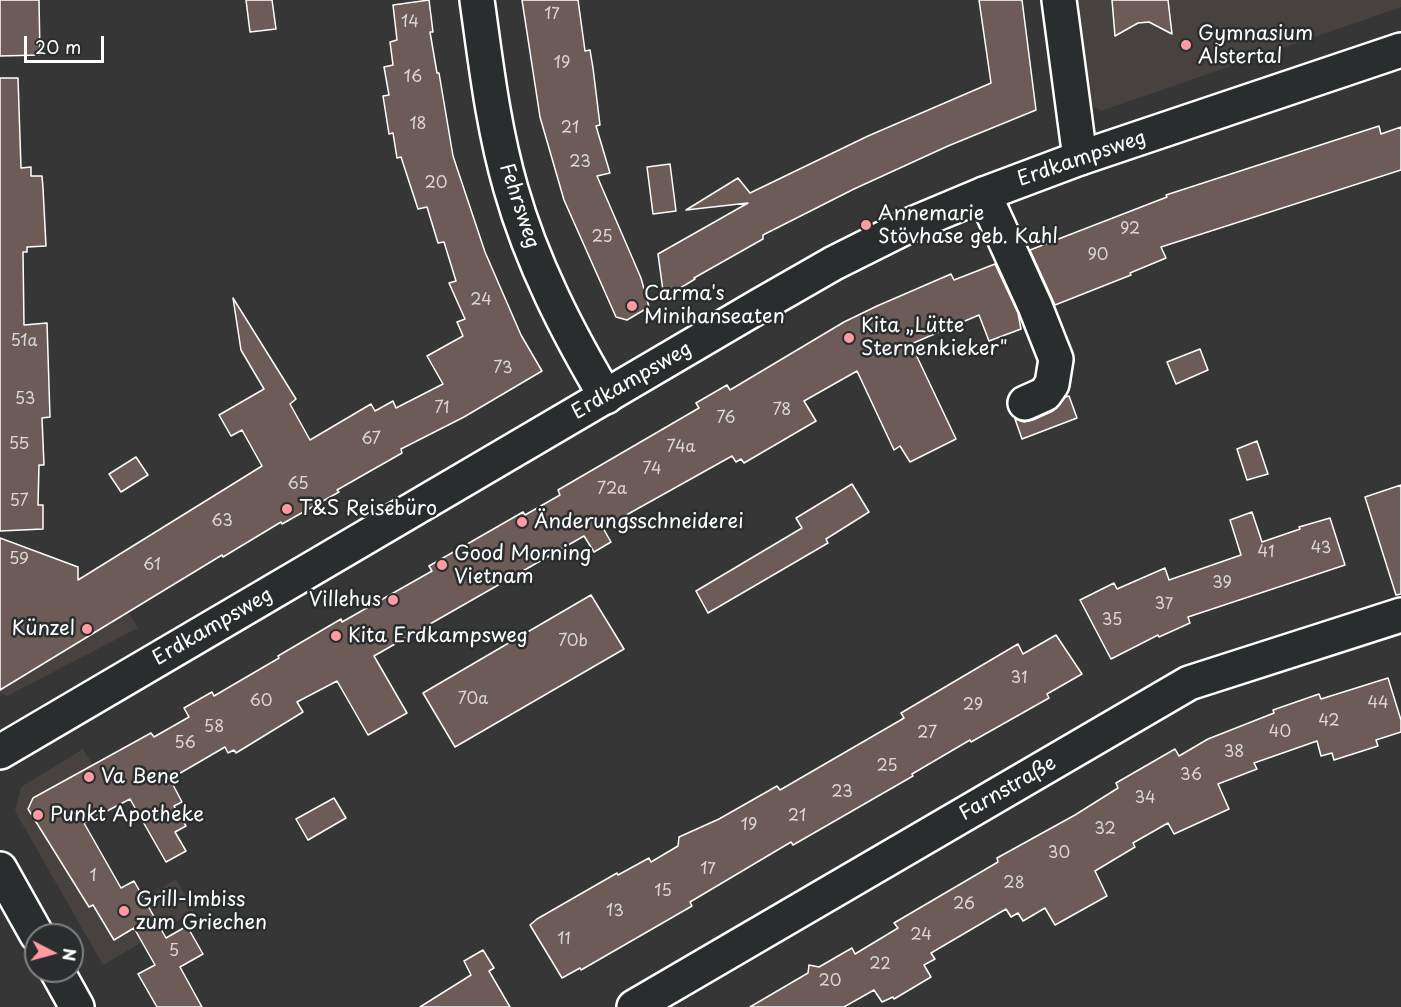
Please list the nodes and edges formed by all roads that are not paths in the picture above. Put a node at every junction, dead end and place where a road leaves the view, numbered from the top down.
1 (477, 0) edge
2 (1059, 0) edge
3 (1401, 50) edge
4 (1080, 158) junction
5 (984, 194) junction
6 (606, 397) junction
7 (1025, 403) dead end
8 (1401, 615) edge
9 (0, 752) edge
10 (0, 868) edge
11 (30, 923) edge
12 (64, 983) edge
13 (77, 1007) edge
14 (634, 1007) edge

1 - 6 main road, Fehrsweg
2 - 4 main road
3 - 4 main road, Erdkampsweg
4 - 5 main road, Erdkampsweg
5 - 6 main road, Erdkampsweg
5 - 7 main road
6 - 9 main road, Erdkampsweg
8 - 14 main road, Farnstraße
10 - 11 main road
12 - 13 main road

